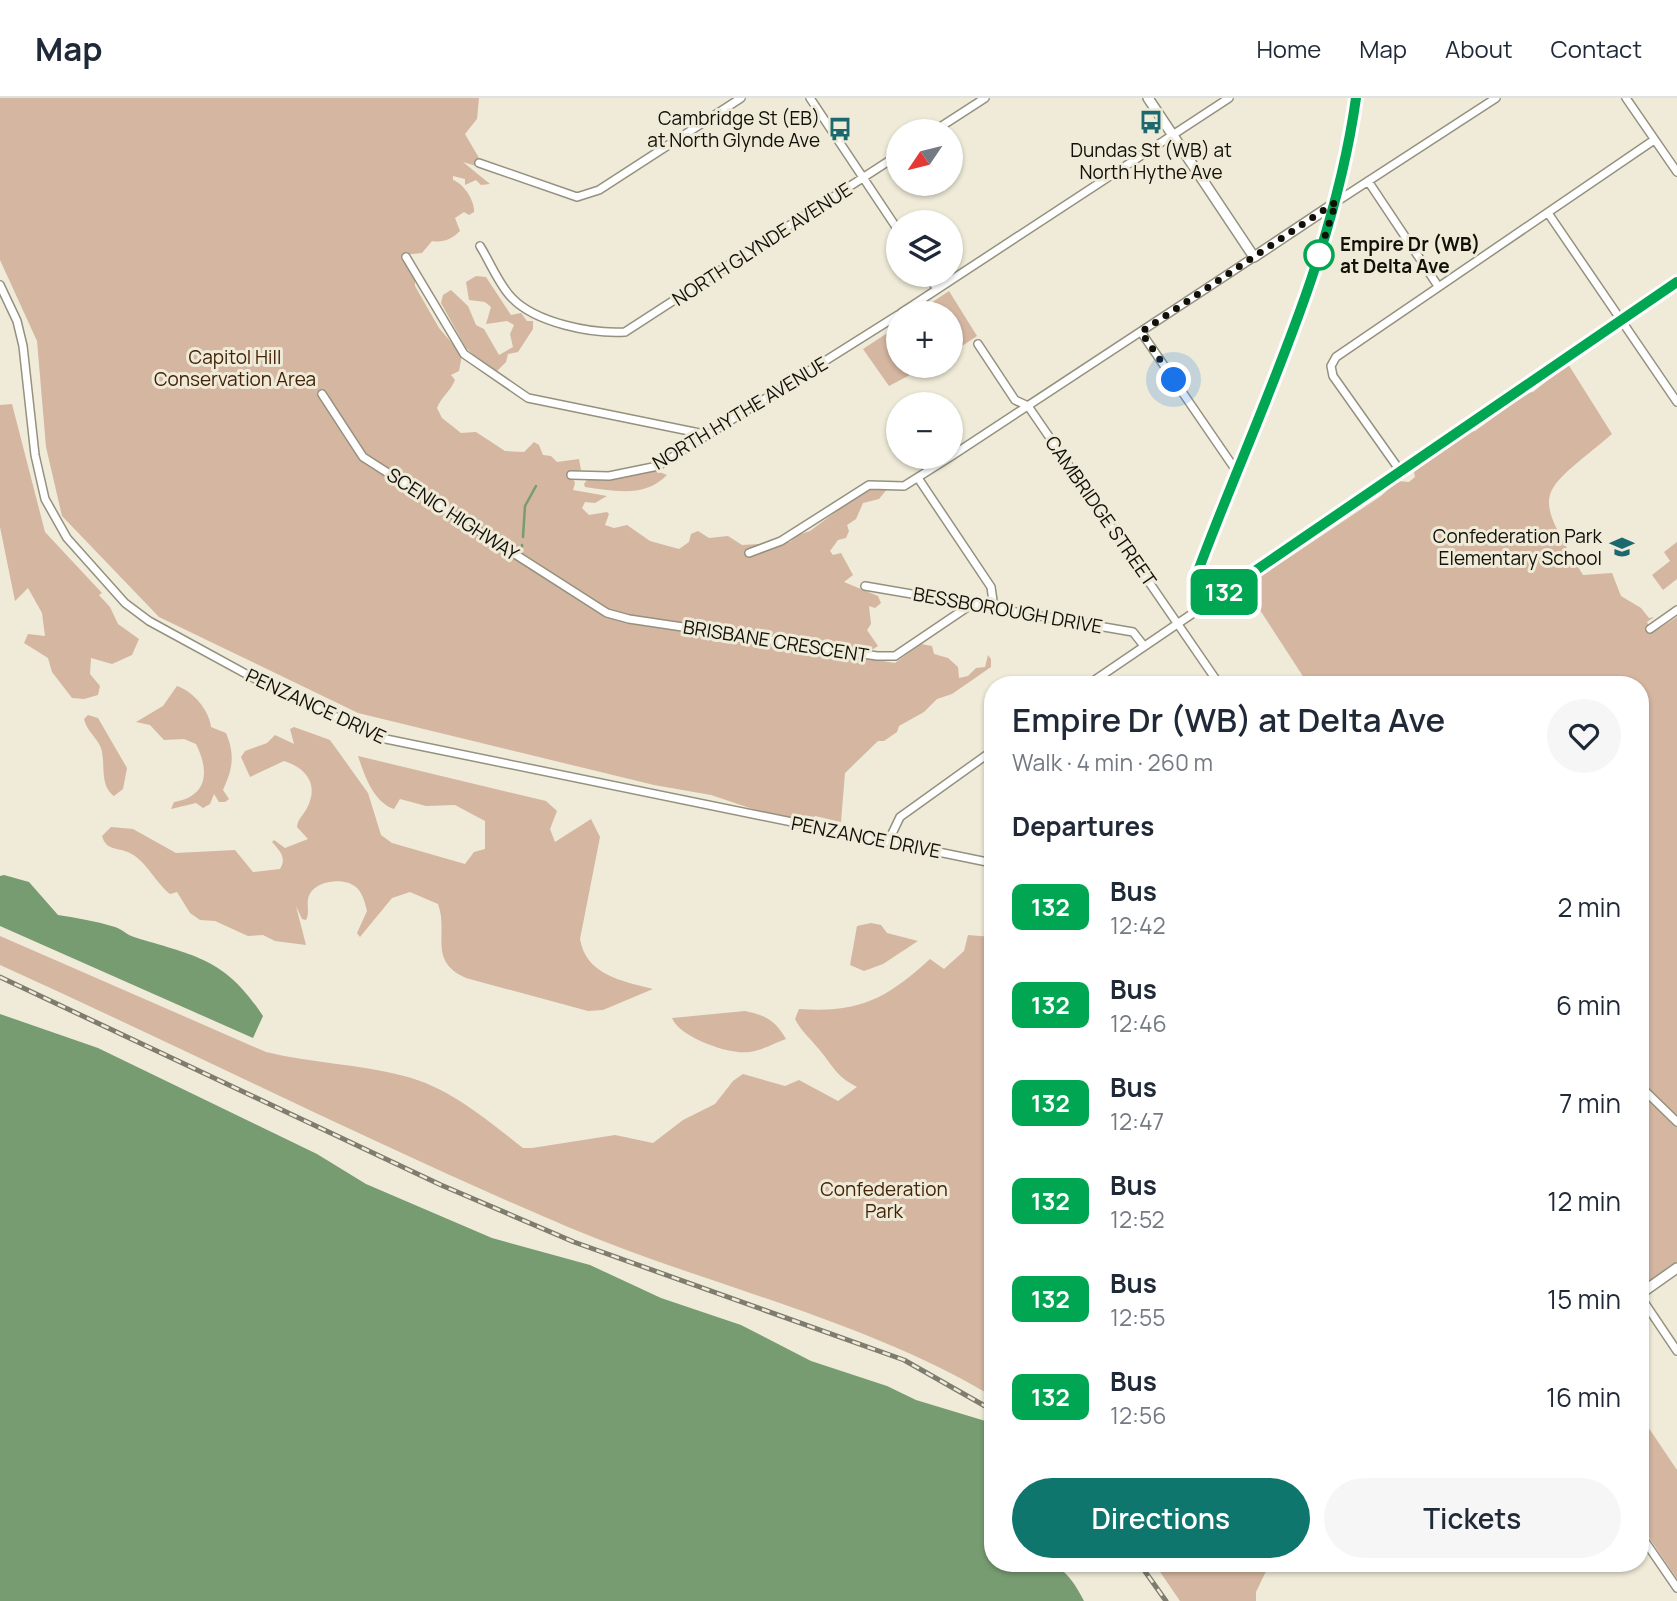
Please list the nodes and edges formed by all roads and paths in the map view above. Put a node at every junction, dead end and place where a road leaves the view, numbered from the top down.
1 (741, 98) edge
2 (810, 98) edge
3 (985, 98) edge
4 (1148, 98) edge
5 (1229, 98) edge
6 (1356, 98) edge
7 (1496, 98) edge
8 (1626, 98) edge
9 (953, 119) edge
10 (1173, 135) junction
11 (1654, 140) junction
12 (479, 163) dead end
13 (886, 163) edge
14 (1677, 172) edge
15 (863, 177) junction
16 (1368, 181) junction
17 (1336, 202) junction
18 (886, 212) edge
19 (1548, 213) junction
20 (480, 246) dead end
21 (406, 257) dead end
22 (1254, 257) junction
23 (1677, 282) edge
24 (0, 285) edge
25 (1438, 286) junction
26 (937, 289) joint
27 (919, 301) edge
28 (1621, 321) junction
29 (886, 322) edge
30 (1141, 332) junction
31 (978, 344) dead end
32 (322, 394) dead end
33 (1677, 402) edge
34 (1028, 406) junction
35 (709, 435) junction
36 (963, 448) edge
37 (932, 469) edge
38 (1235, 469) junction
39 (1401, 472) junction
40 (571, 475) dead end
41 (918, 478) junction
42 (749, 553) dead end
43 (865, 586) dead end
44 (1211, 601) junction
45 (972, 604) junction
46 (994, 608) junction
47 (1677, 610) edge
48 (607, 613) joint
49 (1178, 623) junction
50 (1650, 629) dead end
51 (1144, 646) junction
52 (1101, 676) edge
53 (1214, 676) edge
54 (984, 757) edge
55 (888, 842) junction
56 (984, 861) edge
57 (1649, 1095) edge
58 (1677, 1122) edge
59 (1677, 1268) edge
60 (1649, 1288) edge
61 (1649, 1309) edge
62 (1677, 1351) edge
63 (1649, 1547) edge
64 (1677, 1588) edge

1 - 12 street
2 - 15 street
3 - 9 street
4 - 10 street
5 - 10 street, NORTH HYTHE AVENUE
6 - 17 street
7 - 16 street
8 - 11 street
10 - 22 street
10 - 26 street, NORTH HYTHE AVENUE
11 - 14 street
11 - 19 street
13 - 15 street, NORTH GLYNDE AVENUE
15 - 18 street
15 - 20 street, NORTH GLYNDE AVENUE
16 - 17 street
16 - 25 street
17 - 22 street
17 - 38 street
19 - 25 street
19 - 28 street
21 - 35 street
22 - 30 street
23 - 28 street
24 - 55 street, PENZANCE DRIVE
25 - 39 street
26 - 27 street, NORTH HYTHE AVENUE
28 - 33 street
28 - 39 street
29 - 35 street, NORTH HYTHE AVENUE
30 - 34 street
30 - 38 street
31 - 34 street, CAMBRIDGE STREET
32 - 48 street, SCENIC HIGHWAY
34 - 36 street
34 - 49 street, CAMBRIDGE STREET
35 - 40 street, NORTH HYTHE AVENUE
37 - 41 street
38 - 44 street
39 - 44 street
41 - 42 street
41 - 46 street
43 - 45 street, BESSBOROUGH DRIVE
44 - 49 street
45 - 46 street, BESSBOROUGH DRIVE
45 - 48 street, BRISBANE CRESCENT
46 - 51 street, BESSBOROUGH DRIVE
47 - 50 street
49 - 51 street
49 - 53 street, CAMBRIDGE STREET
51 - 52 street
54 - 55 street
55 - 56 street, PENZANCE DRIVE
57 - 58 street
59 - 60 street
61 - 62 street
63 - 64 street

